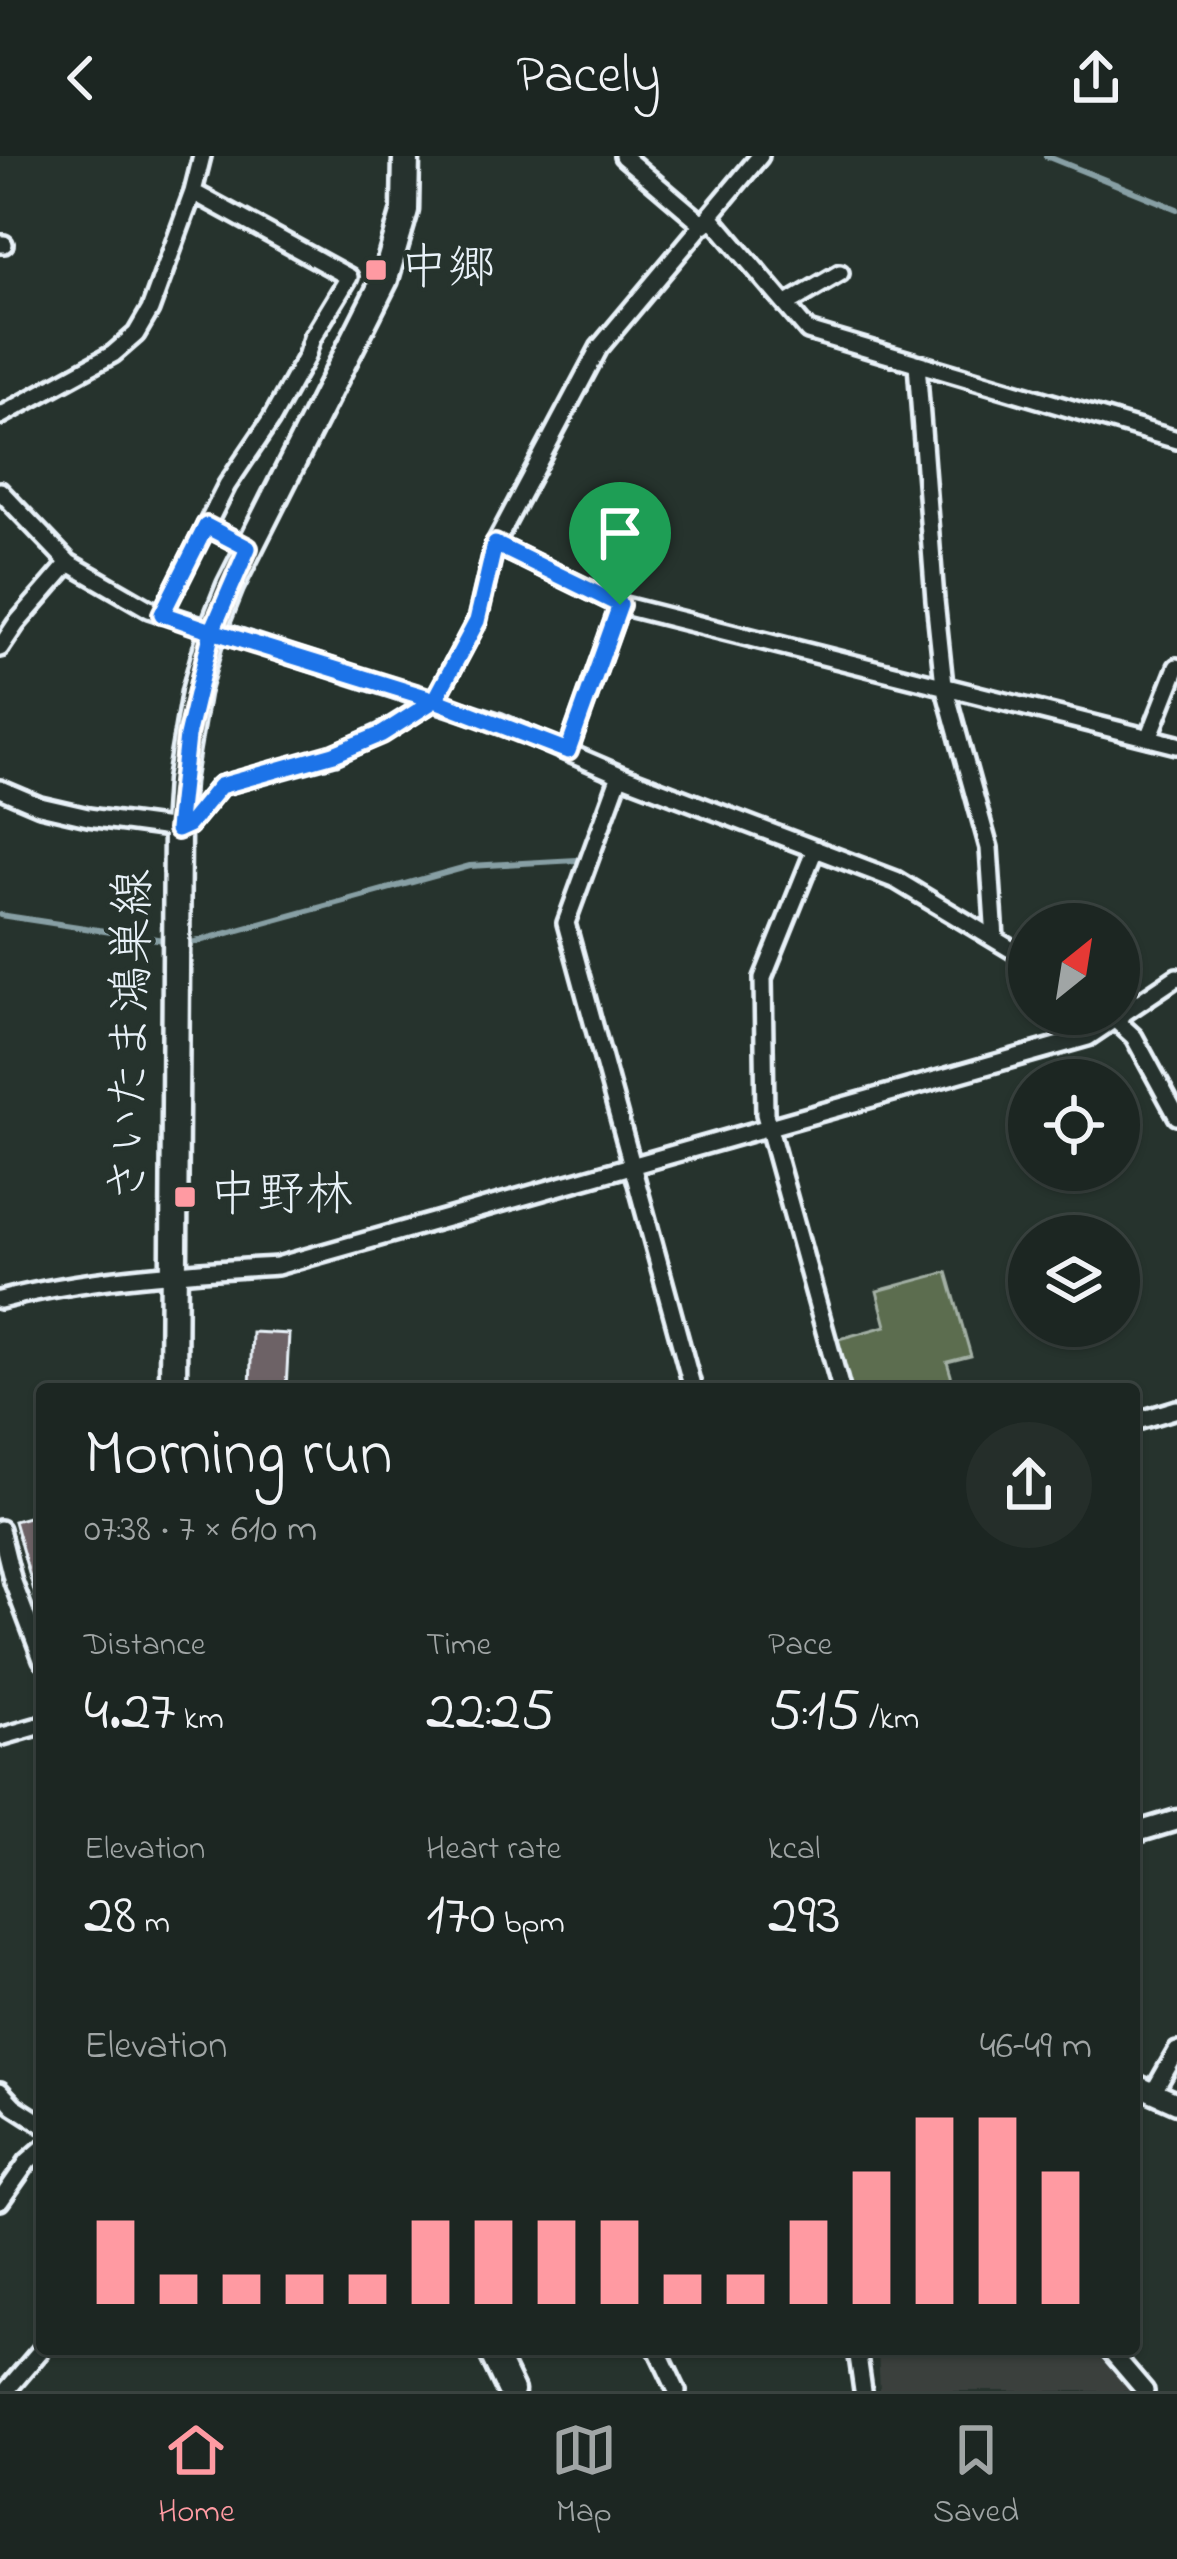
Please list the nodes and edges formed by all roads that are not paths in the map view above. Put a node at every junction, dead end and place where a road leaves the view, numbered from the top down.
1 (202, 156) edge
2 (406, 156) edge
3 (622, 156) edge
4 (760, 156) edge
5 (193, 192) junction
6 (708, 221) junction
7 (840, 273) dead end
8 (788, 304) junction
9 (917, 364) junction
10 (0, 416) edge
11 (1177, 440) edge
12 (0, 491) edge
13 (206, 526) junction
14 (495, 544) junction
15 (248, 548) junction
16 (70, 563) junction
17 (620, 605) junction
18 (162, 614) junction
19 (212, 631) junction
20 (0, 648) edge
21 (1177, 667) edge
22 (944, 685) junction
23 (435, 700) junction
24 (1149, 738) junction
25 (1177, 746) edge
26 (568, 751) junction
27 (620, 776) junction
28 (0, 789) edge
29 (177, 830) junction
30 (815, 849) junction
31 (994, 939) junction
32 (1008, 947) edge
33 (1177, 977) edge
34 (1140, 1000) edge
35 (1089, 1035) edge
36 (1133, 1035) edge
37 (1177, 1116) edge
38 (769, 1126) junction
39 (632, 1165) junction
40 (172, 1273) junction
41 (0, 1300) edge
42 (173, 1383) edge
43 (691, 1383) edge
44 (839, 1383) edge
45 (1177, 1409) edge
46 (1140, 1420) edge
47 (0, 1529) edge
48 (36, 1642) edge
49 (36, 1727) edge
50 (0, 1737) edge
51 (1177, 1820) edge
52 (1140, 1831) edge
53 (1177, 2051) edge
54 (1140, 2087) edge
55 (0, 2091) edge
56 (1153, 2093) junction
57 (1177, 2103) edge
58 (36, 2120) edge
59 (36, 2154) edge
60 (0, 2201) edge
61 (36, 2355) edge
62 (494, 2355) edge
63 (660, 2355) edge
64 (858, 2355) edge
65 (1114, 2355) edge
66 (6, 2391) edge
67 (511, 2391) edge
68 (677, 2391) edge
69 (863, 2391) edge
70 (1144, 2391) edge

1 - 5 street
2 - 15 main road, さいたま鴻巣線
3 - 6 street
4 - 6 street
5 - 10 street
5 - 13 street
6 - 8 street
6 - 14 street
7 - 8 street
8 - 9 street
9 - 11 street
9 - 22 street
12 - 16 street
13 - 15 street
13 - 18 street
14 - 17 street
14 - 23 street
15 - 19 main road, さいたま鴻巣線
16 - 18 street
16 - 20 street
17 - 22 street
17 - 26 street
18 - 19 street
19 - 23 street
19 - 29 main road, さいたま鴻巣線
21 - 24 street
22 - 24 street
22 - 31 street
23 - 26 street
23 - 29 street
24 - 25 street
26 - 27 street
27 - 30 street
27 - 39 street
28 - 29 street
29 - 40 main road, さいたま鴻巣線
30 - 31 street
30 - 38 street
31 - 32 street
33 - 34 street
35 - 38 street
36 - 37 street
38 - 39 street
38 - 44 street
39 - 40 street
39 - 43 street
40 - 41 street
40 - 42 main road, さいたま鴻巣線
45 - 46 street
47 - 48 street
49 - 50 street
51 - 52 street
53 - 56 street
54 - 56 street
55 - 58 street
56 - 57 street
59 - 60 street
61 - 66 street
62 - 67 main road
63 - 68 street
64 - 69 street
65 - 70 street

